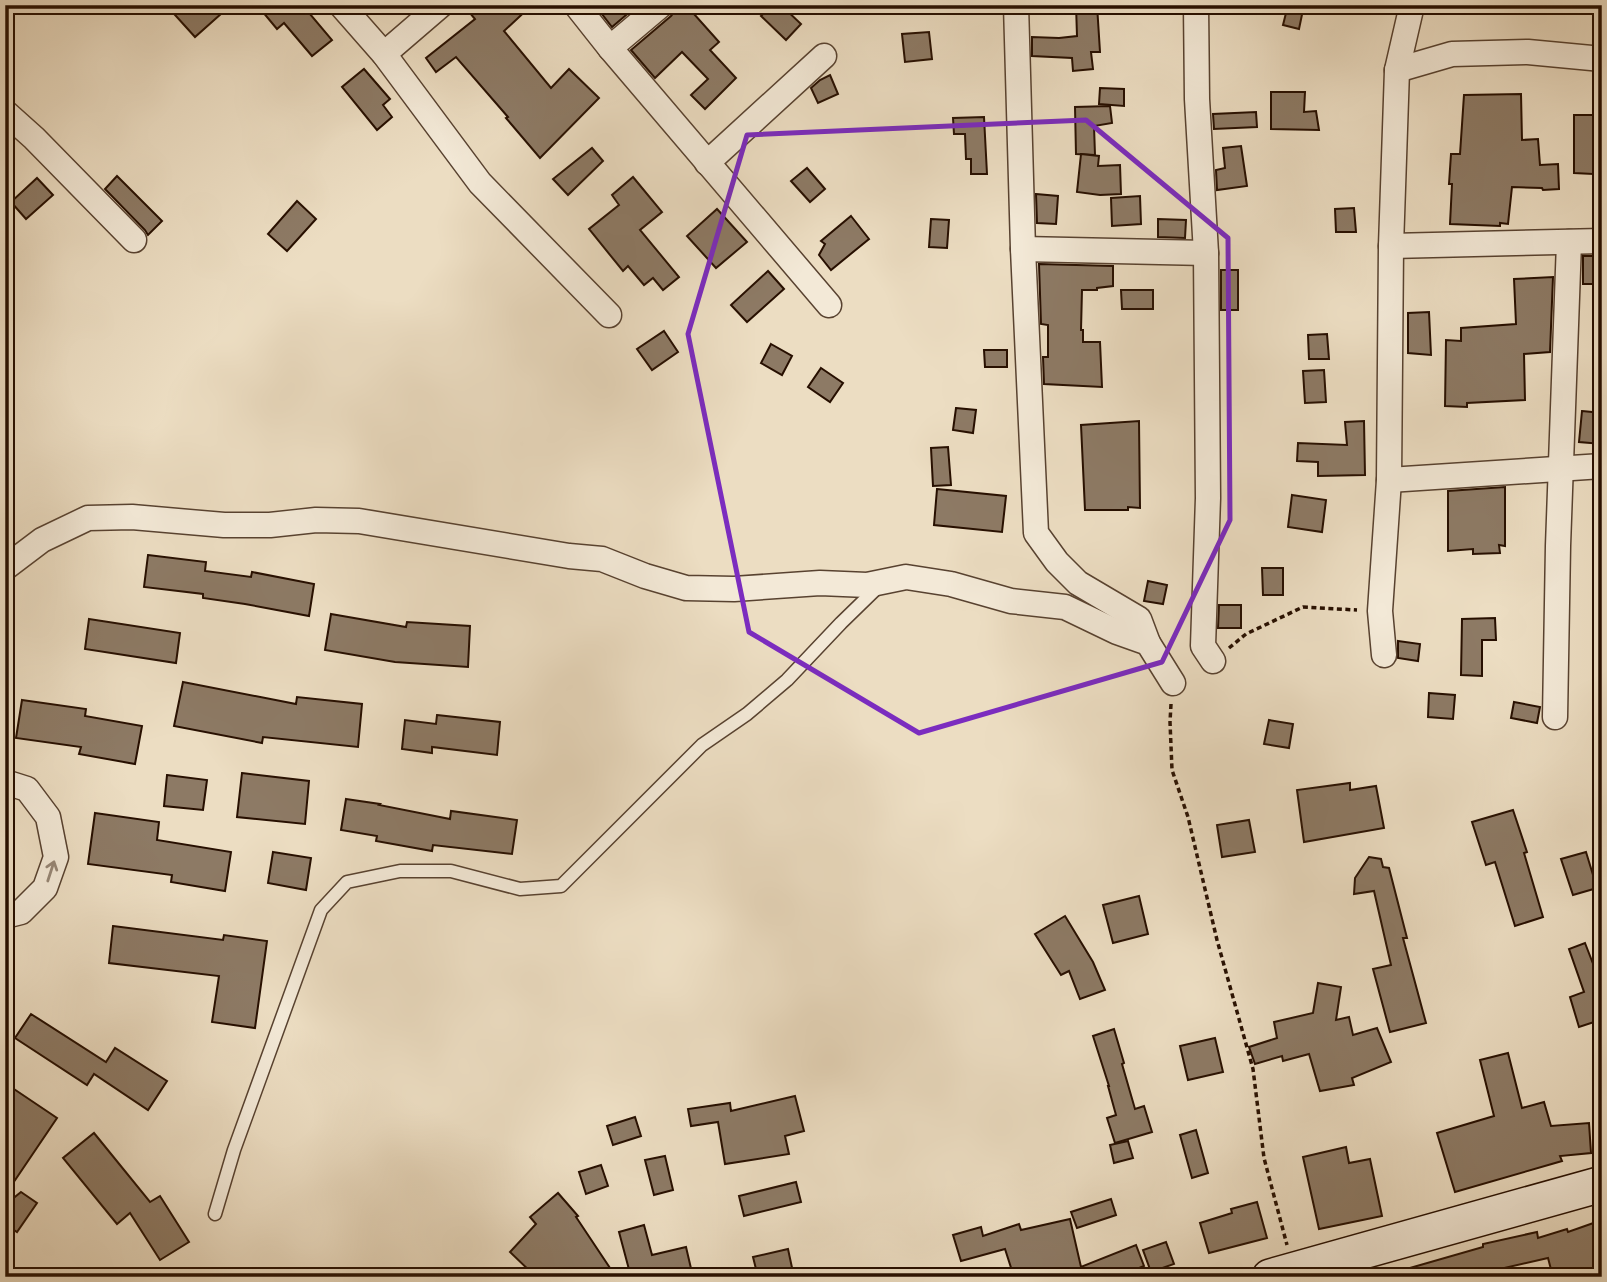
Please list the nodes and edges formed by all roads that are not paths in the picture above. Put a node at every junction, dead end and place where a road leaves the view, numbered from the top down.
1 (341, 5) edge
2 (441, 5) edge
3 (576, 5) edge
4 (661, 5) edge
5 (1016, 5) edge
6 (1196, 5) edge
7 (1412, 5) edge
8 (610, 48) junction
9 (384, 54) junction
10 (824, 55) dead end
11 (1602, 59) edge
12 (1397, 70) junction
13 (5, 112) edge
14 (707, 163) junction
15 (134, 240) dead end
16 (1569, 242) junction
17 (1602, 242) edge
18 (1391, 246) junction
19 (1023, 249) junction
20 (1206, 253) junction
21 (829, 305) dead end
22 (609, 315) dead end
23 (1602, 466) edge
24 (1561, 468) junction
25 (1390, 480) junction
26 (5, 568) edge
27 (885, 580) junction
28 (1148, 643) junction
29 (1384, 655) dead end
30 (1213, 661) road end
31 (1172, 683) road end
32 (1555, 717) dead end
33 (5, 782) edge
34 (5, 916) edge
35 (1602, 1184) edge
36 (215, 1214) dead end
37 (1282, 1273) edge

1 - 9 street
2 - 9 street
3 - 8 street
4 - 8 street
5 - 19 street
6 - 20 street
7 - 12 street
8 - 14 street
9 - 22 street
10 - 14 street
11 - 12 street
12 - 18 street
13 - 15 street
14 - 21 street
16 - 17 street
16 - 18 street
16 - 24 street
18 - 25 street
19 - 20 street
19 - 28 street
20 - 30 street
23 - 24 street
24 - 25 street
24 - 32 street
25 - 29 street
26 - 27 street
27 - 28 street
27 - 36 lane
28 - 31 street
34 -> 33 street
35 - 37 main road

